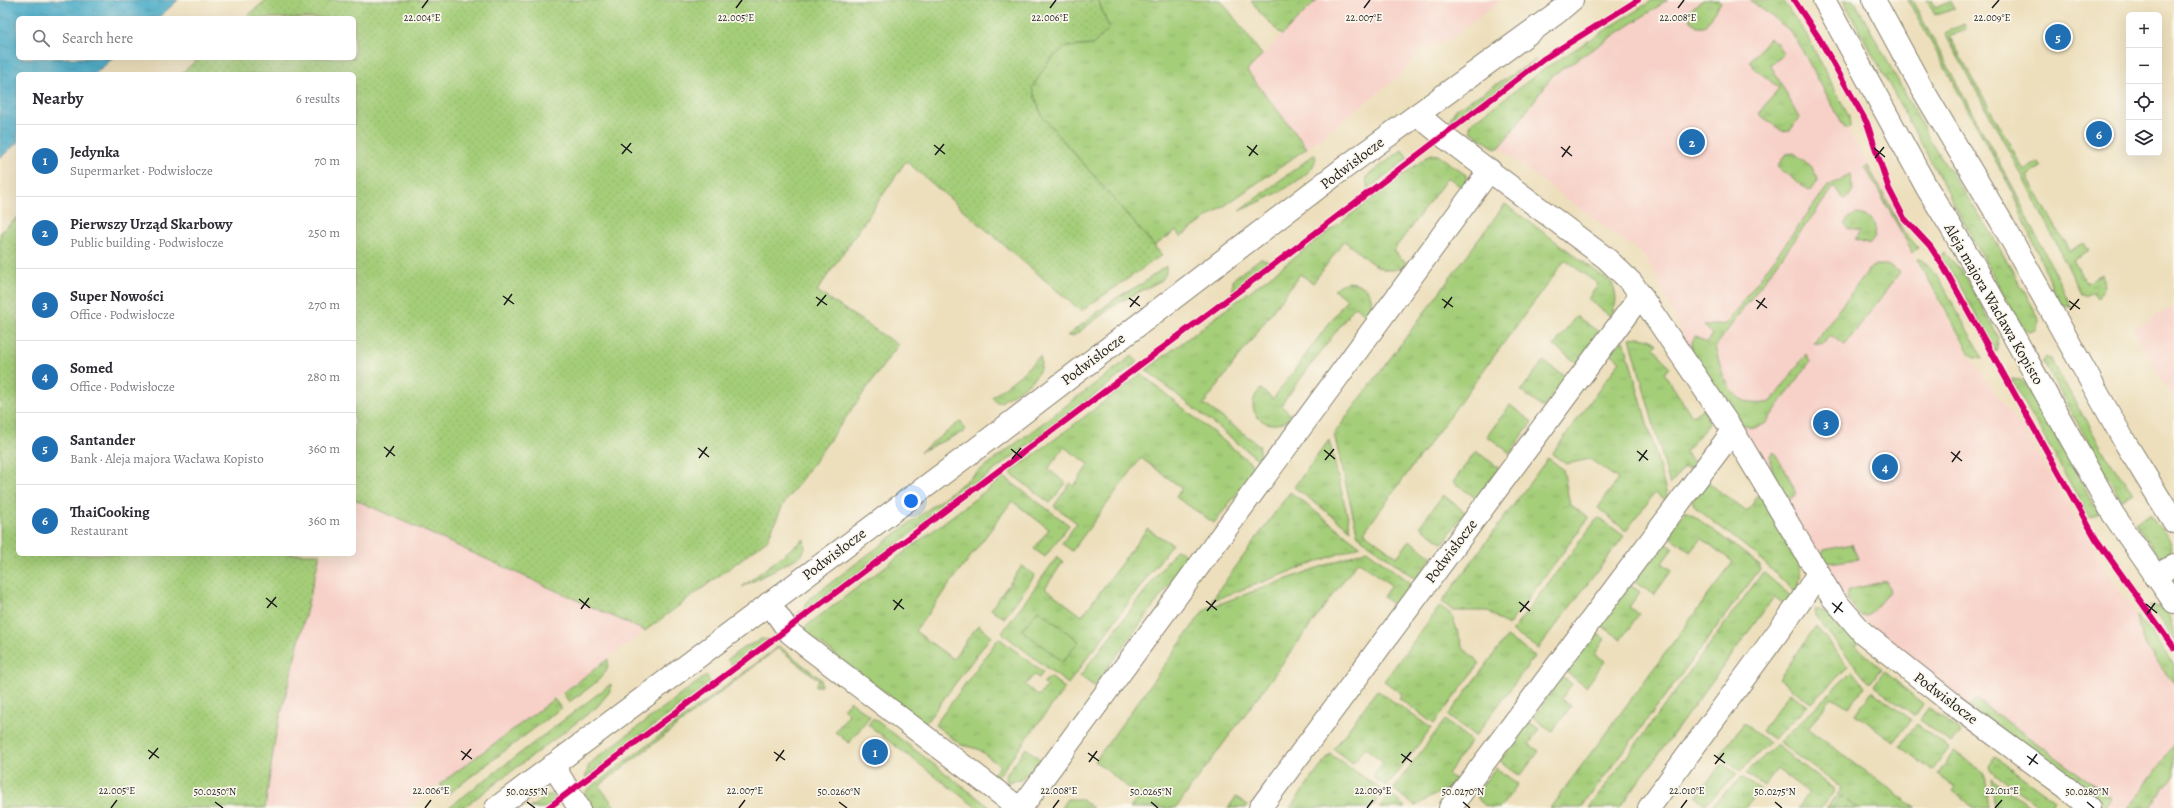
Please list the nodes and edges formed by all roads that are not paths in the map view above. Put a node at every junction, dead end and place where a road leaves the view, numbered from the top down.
1 (1824, 0) edge
2 (1874, 0) edge
3 (1573, 2) edge
4 (1418, 115) junction
5 (1490, 170) junction
6 (1641, 294) junction
7 (1734, 431) junction
8 (2174, 522) edge
9 (2174, 565) edge
10 (1818, 573) junction
11 (2155, 577) junction
12 (2174, 602) edge
13 (768, 603) junction
14 (553, 765) junction
15 (496, 808) edge
16 (579, 808) edge
17 (1020, 808) edge
18 (1260, 808) edge
19 (1450, 808) edge
20 (1649, 808) edge
21 (2089, 808) edge

1 - 11 street, Aleja majora Wacława Kopisto
2 - 8 street
3 - 4 street, Podwisłocze
4 - 5 street, Podwisłocze
4 - 13 street, Podwisłocze
5 - 6 street, Podwisłocze
5 - 17 street
6 - 7 street, Podwisłocze
6 - 18 street, Podwisłocze
7 - 10 street, Podwisłocze
7 - 19 street
9 - 11 street
10 - 20 street
10 - 21 street, Podwisłocze
11 - 12 street, Aleja majora Wacława Kopisto
13 - 14 street, Podwisłocze
13 - 17 street
14 - 15 street, Podwisłocze
14 - 16 street

